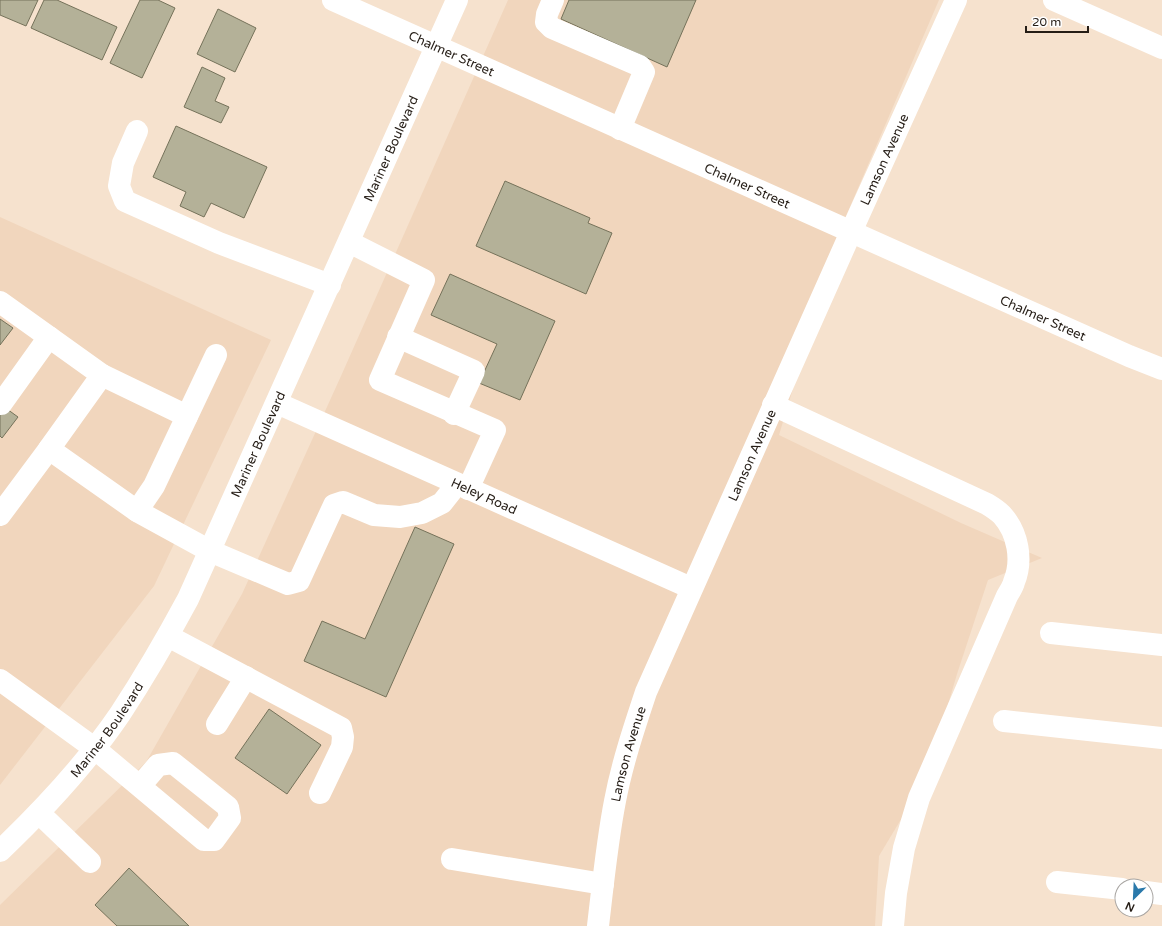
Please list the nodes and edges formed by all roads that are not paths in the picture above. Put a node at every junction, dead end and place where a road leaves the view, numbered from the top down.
1 (333, 0) edge
2 (457, 0) edge
3 (553, 0) edge
4 (956, 0) edge
5 (1054, 0) edge
6 (436, 47) junction
7 (1162, 48) edge
8 (620, 129) junction
9 (137, 131) dead end
10 (851, 232) junction
11 (349, 242) junction
12 (330, 285) junction
13 (0, 302) edge
14 (49, 337) junction
15 (398, 337) junction
16 (216, 355) dead end
17 (1162, 369) edge
18 (102, 375) junction
19 (276, 403) junction
20 (1, 404) dead end
21 (773, 405) junction
22 (454, 414) junction
23 (187, 416) junction
24 (48, 449) junction
25 (463, 486) junction
26 (137, 511) junction
27 (0, 515) edge
28 (210, 551) junction
29 (691, 588) junction
30 (1051, 633) dead end
31 (168, 636) junction
32 (1162, 645) edge
33 (246, 677) junction
34 (0, 680) edge
35 (1004, 721) dead end
36 (217, 724) dead end
37 (1162, 738) edge
38 (94, 748) junction
39 (140, 786) dead end
40 (320, 793) dead end
41 (38, 814) junction
42 (0, 851) edge
43 (452, 859) dead end
44 (90, 862) dead end
45 (1057, 882) dead end
46 (603, 884) junction
47 (1114, 888) edge
48 (598, 926) edge
49 (893, 926) edge

1 - 6 street, Chalmer Street
2 - 6 street, Mariner Boulevard
3 - 8 street
4 - 10 street, Lamson Avenue
5 - 7 street
6 - 8 street, Chalmer Street
6 - 11 street, Mariner Boulevard
8 - 10 street, Chalmer Street
9 - 12 street
10 - 17 street, Chalmer Street
10 - 21 street, Lamson Avenue
11 - 12 street, Mariner Boulevard
11 - 15 street
12 - 19 street, Mariner Boulevard
13 - 14 street
14 - 18 street
14 - 20 street
15 - 22 street
15 - 22 street
16 - 23 street
18 - 23 street
18 - 24 street
19 - 25 street, Heley Road
19 - 28 street, Mariner Boulevard
21 - 29 street, Lamson Avenue
21 - 49 street
22 - 25 street
23 - 26 street
24 - 26 street
24 - 27 street
25 - 28 street
25 - 29 street, Heley Road
26 - 28 street
28 - 31 street, Mariner Boulevard
29 - 46 street, Lamson Avenue
30 - 32 street
31 - 33 street
31 - 38 street, Mariner Boulevard
33 - 36 street
33 - 40 street
34 - 38 street
35 - 37 street
38 - 39 street
38 - 41 street, Mariner Boulevard
41 - 42 street, Mariner Boulevard
41 - 44 street
43 - 46 street
45 - 47 street
46 - 48 street, Lamson Avenue

